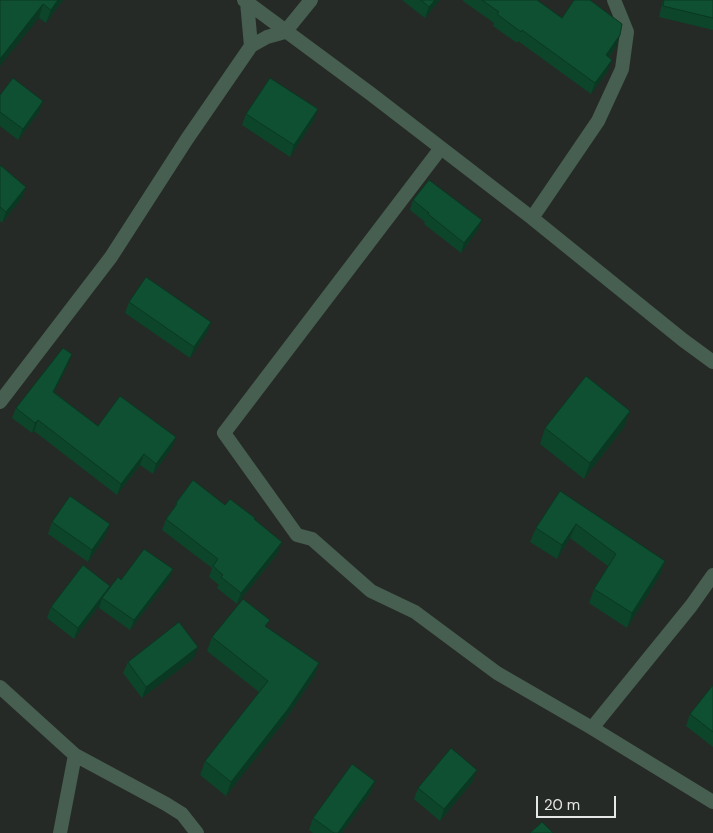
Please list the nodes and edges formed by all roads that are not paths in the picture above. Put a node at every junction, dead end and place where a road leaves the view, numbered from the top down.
1 (311, 0) edge
2 (614, 0) edge
3 (245, 1) edge
4 (285, 32) junction
5 (251, 46) junction
6 (441, 148) junction
7 (532, 218) junction
8 (713, 362) edge
9 (0, 402) edge
10 (713, 574) edge
11 (0, 687) edge
12 (592, 728) junction
13 (75, 755) junction
14 (713, 802) edge
15 (60, 833) edge
16 (197, 833) edge

1 - 4 street
2 - 7 street
3 - 4 street
3 - 5 street
4 - 5 street
4 - 6 street
5 - 9 street
6 - 7 street
6 - 12 street
7 - 8 street
10 - 12 street
11 - 13 street
12 - 14 street
13 - 15 street
13 - 16 street

